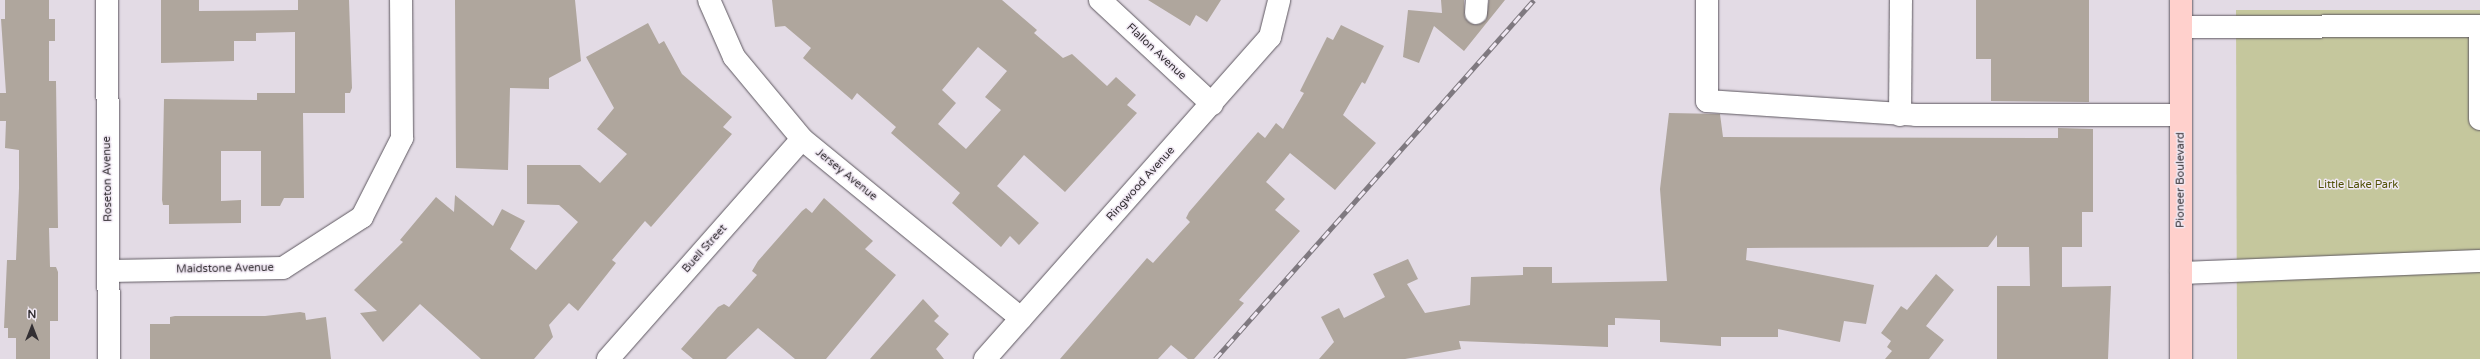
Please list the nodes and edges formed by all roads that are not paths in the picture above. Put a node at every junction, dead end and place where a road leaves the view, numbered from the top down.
1 (107, 0) edge
2 (401, 0) edge
3 (709, 0) edge
4 (1100, 0) edge
5 (1279, 0) edge
6 (1707, 0) edge
7 (1901, 0) edge
8 (2182, 0) edge
9 (2181, 27) junction
10 (1212, 104) junction
11 (1900, 115) junction
12 (2181, 115) junction
13 (2480, 119) edge
14 (802, 139) junction
15 (2480, 261) edge
16 (109, 271) junction
17 (2181, 273) junction
18 (1021, 318) junction
19 (109, 359) edge
20 (608, 359) edge
21 (985, 359) edge
22 (2181, 359) edge

1 - 16 street, Roseton Avenue
2 - 16 street, Maidstone Avenue
3 - 14 street, Jersey Avenue
4 - 10 street, Flallon Avenue
5 - 10 street, Ringwood Avenue
6 - 11 street
7 - 11 street
8 - 9 main road, Pioneer Boulevard
9 - 12 main road, Pioneer Boulevard
9 - 13 street
10 - 18 street, Ringwood Avenue
11 - 12 street
12 - 17 main road, Pioneer Boulevard
14 - 18 street, Jersey Avenue
14 - 20 street, Buell Street
15 - 17 street
16 - 19 street, Roseton Avenue
17 - 22 main road, Pioneer Boulevard
18 - 21 street, Ringwood Avenue

